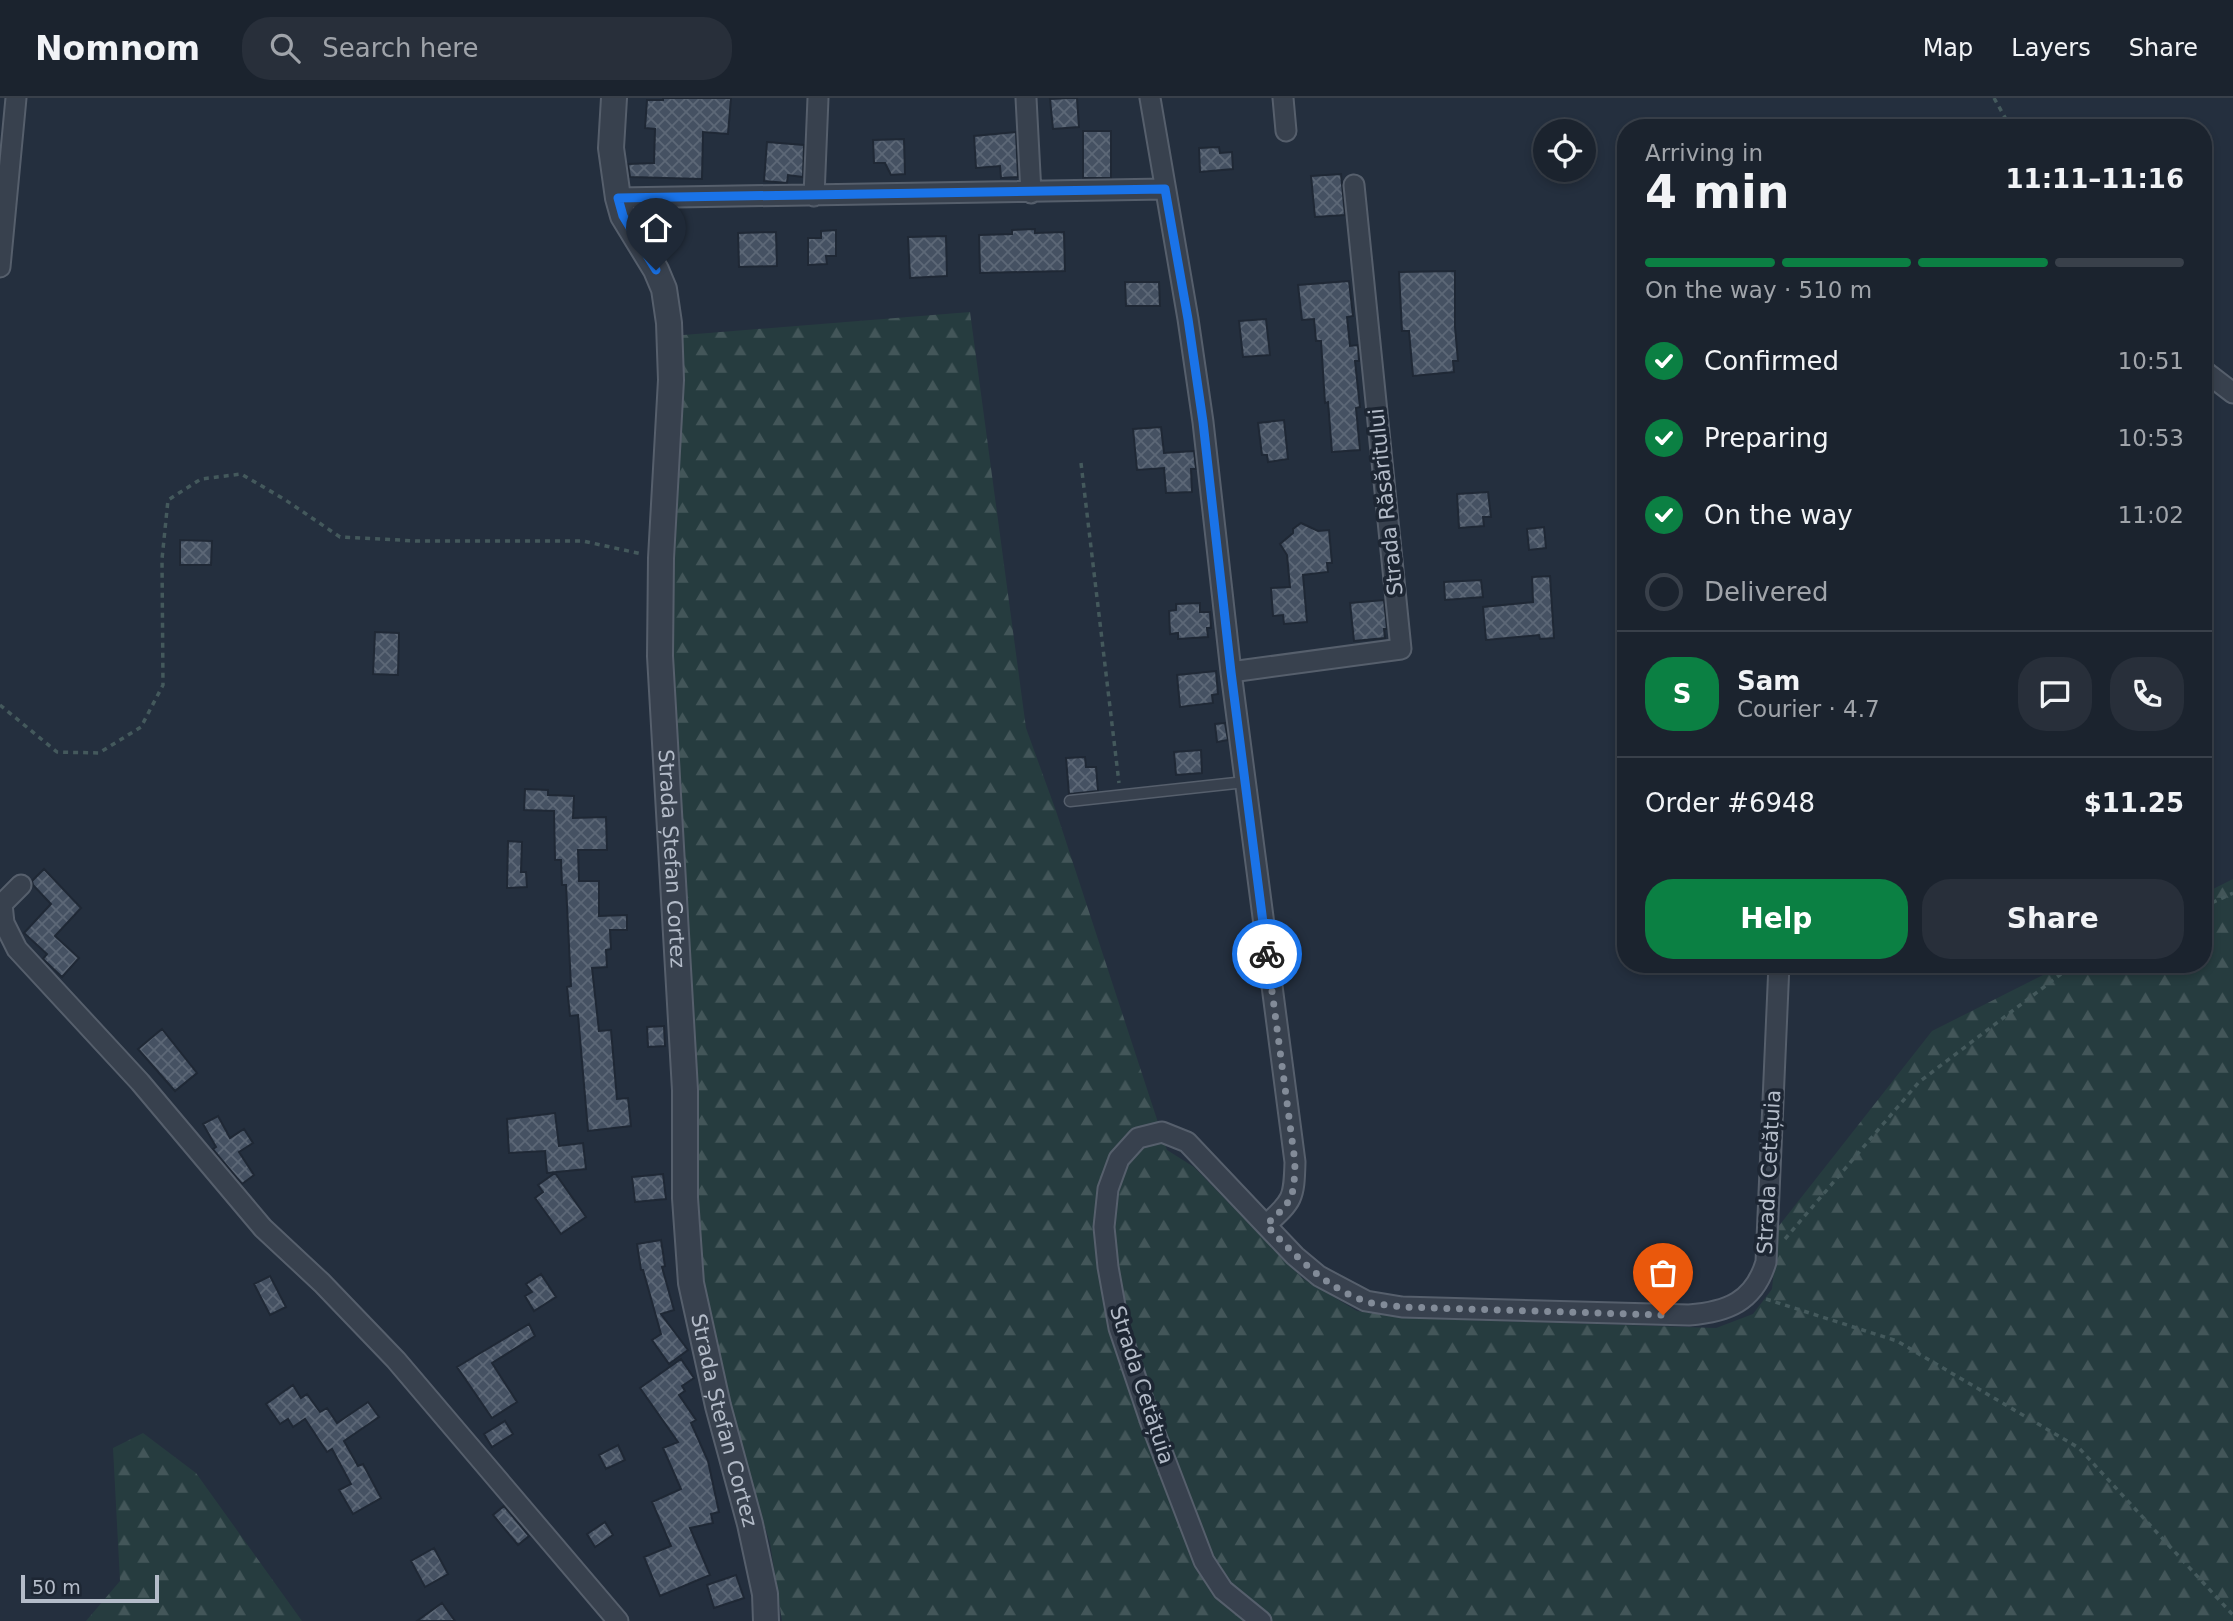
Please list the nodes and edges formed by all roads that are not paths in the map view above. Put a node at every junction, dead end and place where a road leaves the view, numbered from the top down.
1 (16, 98) edge
2 (614, 98) edge
3 (818, 98) edge
4 (1026, 98) edge
5 (1150, 98) edge
6 (1283, 98) edge
7 (1286, 131) dead end
8 (1354, 185) dead end
9 (1165, 189) junction
10 (1031, 193) junction
11 (814, 196) junction
12 (618, 198) junction
13 (0, 267) edge
14 (2212, 377) edge
15 (2233, 393) edge
16 (1231, 672) junction
17 (1245, 782) junction
18 (1070, 801) dead end
19 (21, 884) dead end
20 (1779, 973) edge
21 (1266, 1225) junction
22 (618, 1621) edge
23 (766, 1621) edge
24 (1261, 1621) edge

1 - 13 street
2 - 12 street, Strada Ștefan Cortez
3 - 11 street
4 - 10 street
5 - 9 street
6 - 7 street
8 - 16 street, Strada Răsăritului
9 - 10 street
9 - 16 street
10 - 11 street
11 - 12 street
12 - 23 street, Strada Ștefan Cortez
14 - 15 street
16 - 17 street
17 - 18 lane
17 - 21 street
19 - 22 street
20 - 21 street, Strada Cetățuia
21 - 24 street, Strada Cetățuia

